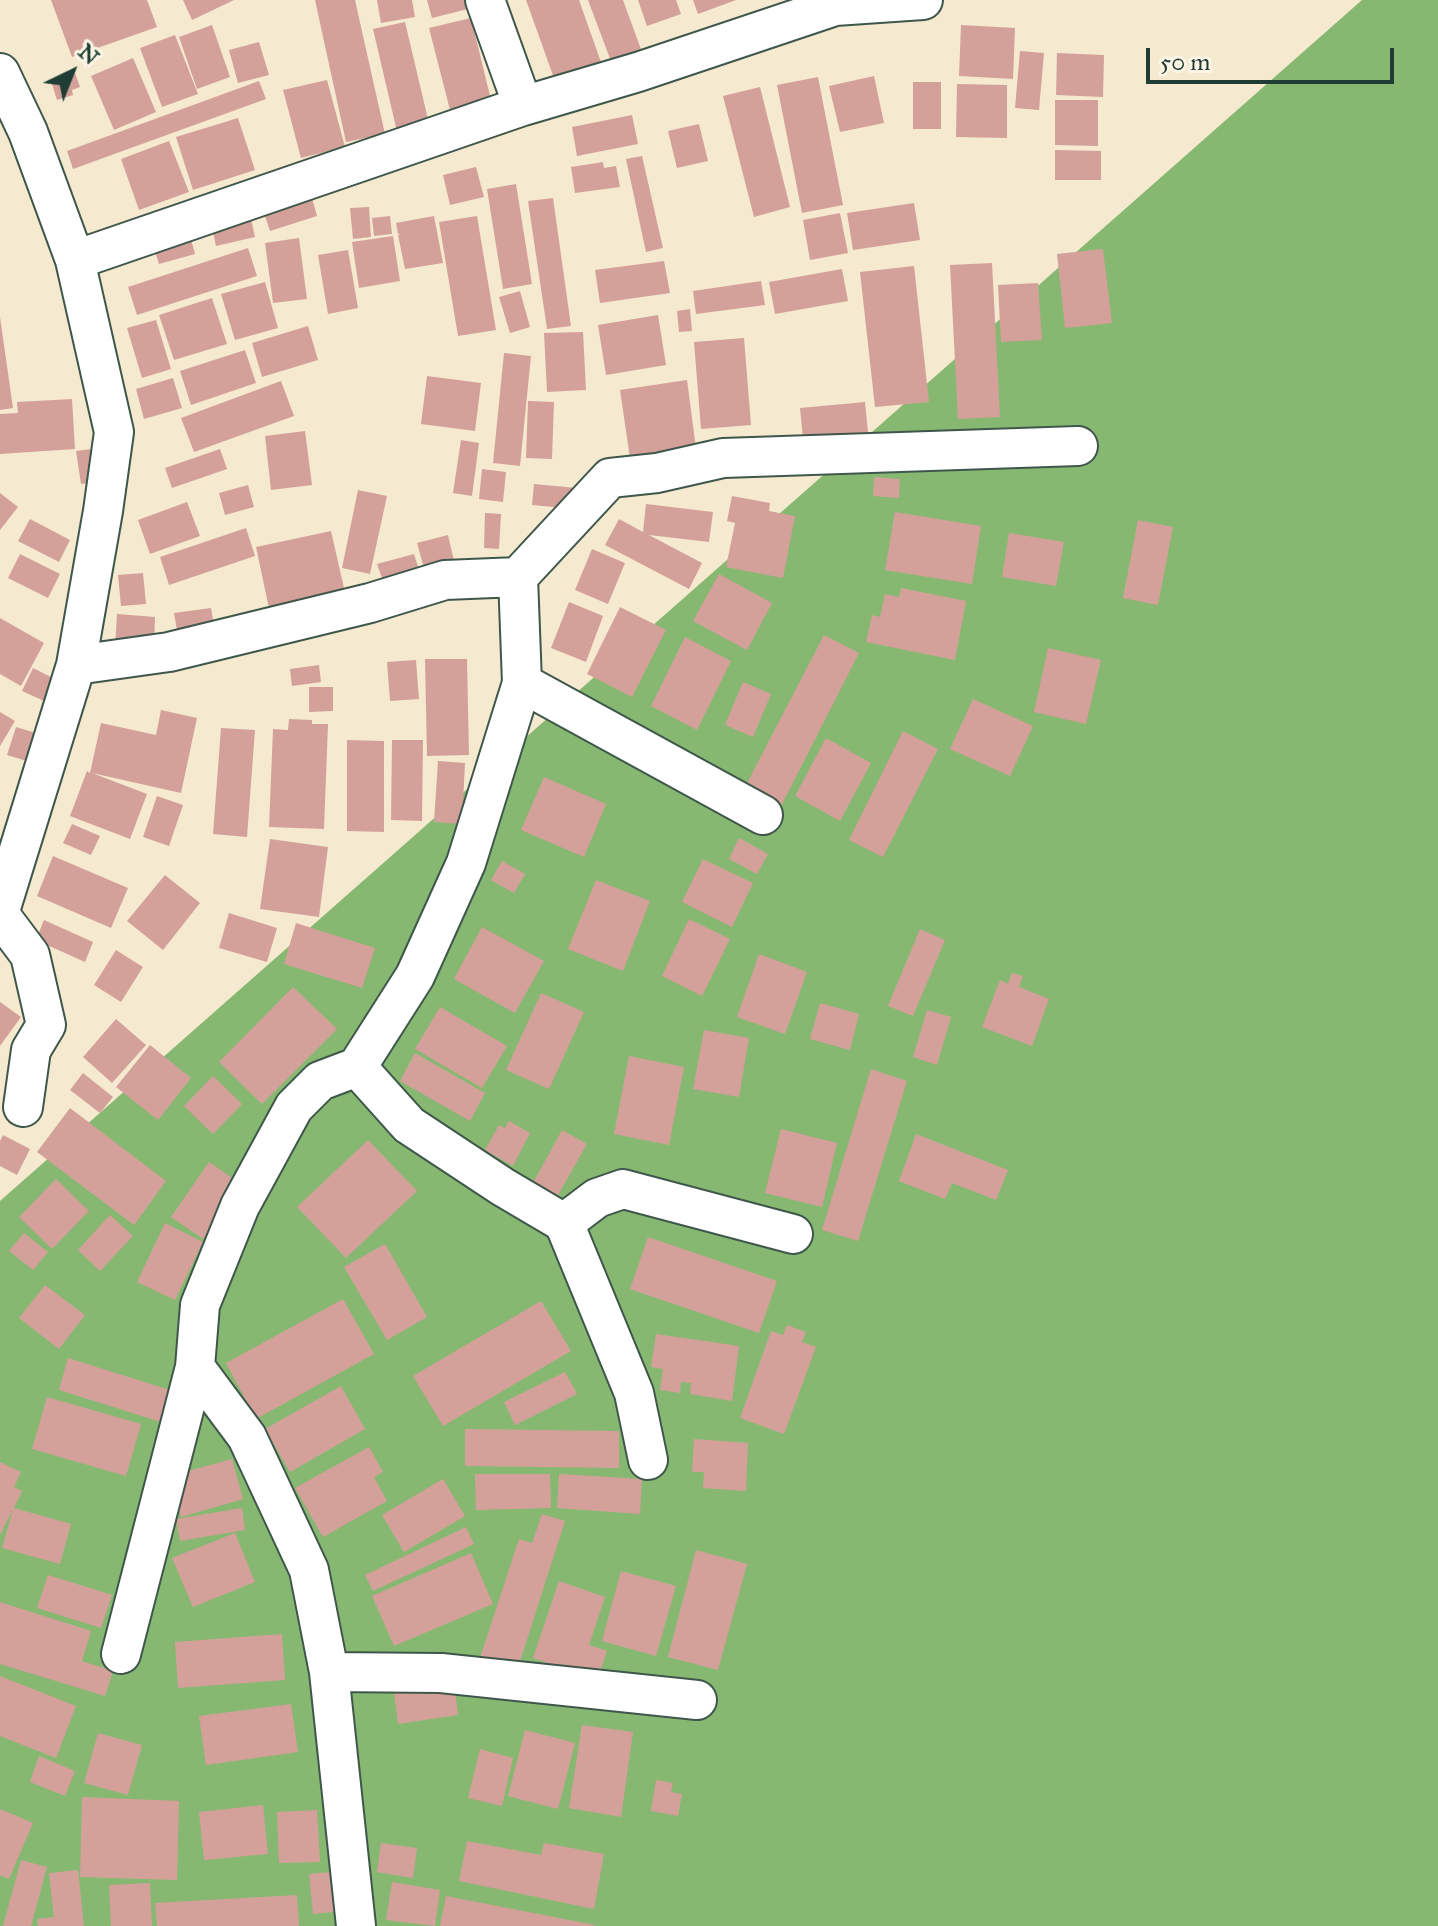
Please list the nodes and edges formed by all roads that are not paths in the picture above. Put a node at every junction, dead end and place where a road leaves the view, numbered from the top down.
1 (485, 0) edge
2 (923, 0) edge
3 (0, 73) edge
4 (523, 106) junction
5 (75, 260) junction
6 (1078, 446) dead end
7 (518, 577) junction
8 (76, 665) junction
9 (522, 683) junction
10 (763, 815) dead end
11 (0, 913) edge
12 (357, 1067) junction
13 (23, 1107) dead end
14 (564, 1223) junction
15 (793, 1234) dead end
16 (195, 1367) junction
17 (648, 1460) dead end
18 (121, 1654) dead end
19 (329, 1672) junction
20 (697, 1700) dead end
21 (356, 1926) edge

1 - 4 street
2 - 4 street
3 - 5 street
4 - 5 street
5 - 8 street
6 - 7 street
7 - 8 street
7 - 9 street
8 - 11 street
9 - 10 street
9 - 12 street
11 - 13 street
12 - 14 street
12 - 16 street
14 - 15 street
14 - 17 street
16 - 18 street
16 - 19 street
19 - 20 street
19 - 21 street

